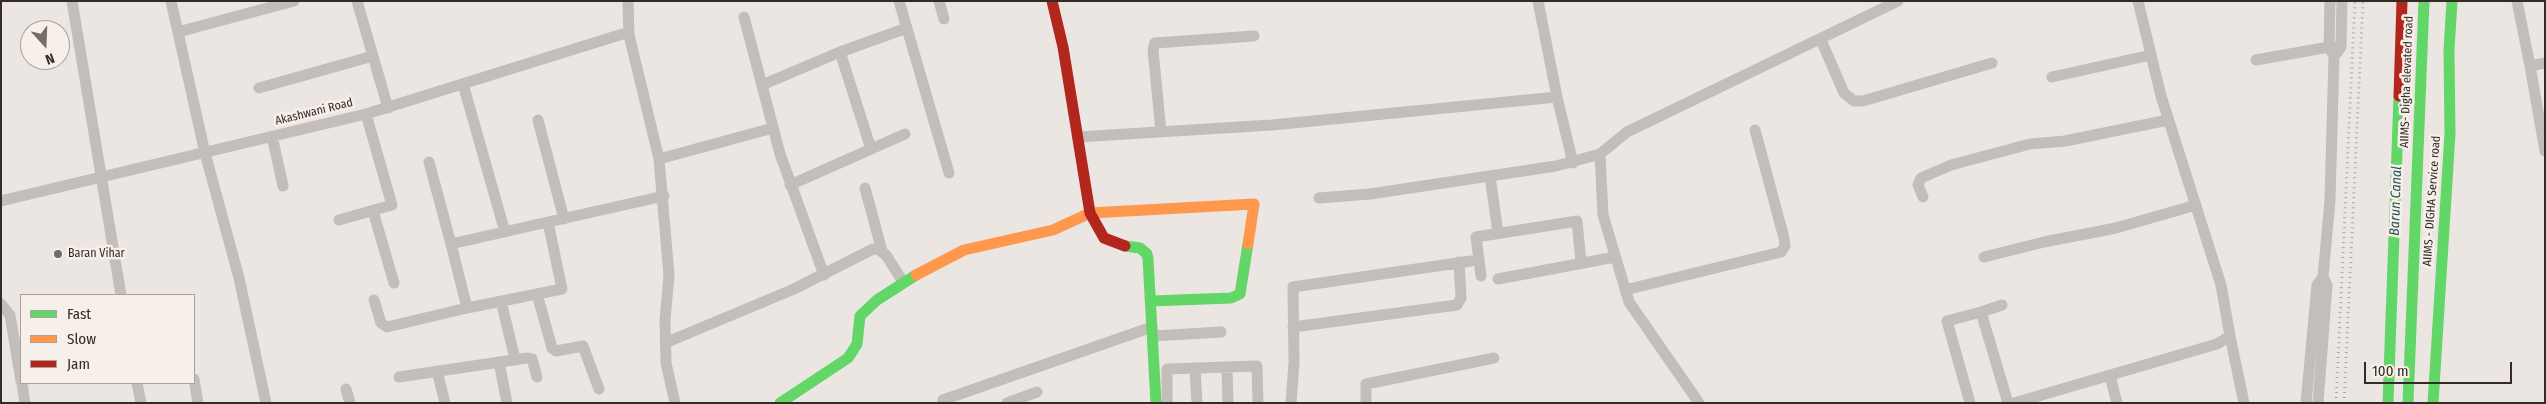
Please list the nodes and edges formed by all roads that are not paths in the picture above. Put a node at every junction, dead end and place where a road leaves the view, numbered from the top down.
1 (72, 1) edge
2 (171, 1) edge
3 (294, 1) edge
4 (357, 1) edge
5 (628, 1) edge
6 (900, 1) edge
7 (939, 1) edge
8 (1052, 1) edge
9 (1538, 1) edge
10 (1898, 1) edge
11 (2138, 1) edge
12 (2330, 1) edge
13 (2342, 1) edge
14 (2402, 1) edge
15 (2424, 1) edge
16 (2452, 1) edge
17 (2517, 1) edge
18 (744, 17) dead end
19 (944, 19) dead end
20 (907, 28) junction
21 (178, 32) junction
22 (629, 32) junction
23 (1254, 36) dead end
24 (1821, 40) junction
25 (2335, 50) junction
26 (840, 52) junction
27 (2151, 55) junction
28 (373, 56) junction
29 (2256, 60) dead end
30 (1992, 63) dead end
31 (2545, 63) edge
32 (2530, 66) junction
33 (2052, 77) dead end
34 (463, 84) junction
35 (762, 85) junction
36 (259, 88) dead end
37 (1557, 97) junction
38 (388, 108) junction
39 (366, 114) junction
40 (538, 120) dead end
41 (2168, 120) junction
42 (773, 128) junction
43 (1755, 130) dead end
44 (1160, 132) junction
45 (905, 134) dead end
46 (272, 136) junction
47 (1078, 137) junction
48 (871, 149) junction
49 (2545, 151) edge
50 (205, 153) junction
51 (1600, 154) junction
52 (660, 159) junction
53 (429, 162) dead end
54 (1573, 163) junction
55 (949, 173) dead end
56 (1490, 176) junction
57 (99, 178) junction
58 (790, 185) junction
59 (283, 186) dead end
60 (865, 188) dead end
61 (664, 196) junction
62 (1923, 197) dead end
63 (1319, 198) dead end
64 (1, 201) edge
65 (2196, 205) junction
66 (373, 211) junction
67 (1090, 213) junction
68 (564, 219) junction
69 (339, 220) dead end
70 (548, 222) junction
71 (504, 232) junction
72 (1498, 233) junction
73 (451, 244) junction
74 (882, 251) junction
75 (1615, 256) junction
76 (1984, 257) dead end
77 (1471, 260) dead end
78 (1459, 262) junction
79 (1582, 263) junction
80 (824, 274) junction
81 (1481, 276) dead end
82 (2323, 277) junction
83 (1498, 279) dead end
84 (904, 282) junction
85 (394, 283) dead end
86 (1625, 290) junction
87 (121, 294) edge
88 (537, 294) junction
89 (374, 300) dead end
90 (501, 300) junction
91 (1151, 301) junction
92 (1, 304) edge
93 (2002, 305) dead end
94 (467, 308) junction
95 (1981, 312) junction
96 (1293, 327) junction
97 (1152, 331) junction
98 (1221, 332) dead end
99 (2230, 336) junction
100 (665, 343) junction
101 (1494, 358) dead end
102 (515, 359) junction
103 (499, 362) junction
104 (1227, 367) junction
105 (1195, 368) junction
106 (438, 371) junction
107 (20, 376) edge
108 (2110, 376) junction
109 (399, 377) dead end
110 (537, 377) dead end
111 (21, 384) edge
112 (137, 384) edge
113 (195, 384) edge
114 (598, 389) dead end
115 (346, 390) dead end
116 (1037, 392) dead end
117 (943, 400) dead end
118 (25, 403) edge
119 (141, 403) edge
120 (198, 403) edge
121 (266, 403) edge
122 (350, 403) edge
123 (445, 403) edge
124 (507, 403) edge
125 (675, 403) edge
126 (780, 403) edge
127 (1007, 403) edge
128 (1156, 403) edge
129 (1167, 403) edge
130 (1197, 403) edge
131 (1228, 403) edge
132 (1258, 403) edge
133 (1291, 403) edge
134 (1366, 403) edge
135 (1699, 403) edge
136 (1970, 403) edge
137 (2008, 403) edge
138 (2014, 403) edge
139 (2117, 403) edge
140 (2244, 403) edge
141 (2306, 403) edge
142 (2318, 403) edge
143 (2388, 403) edge
144 (2408, 403) edge
145 (2433, 403) edge

1 - 57 street
2 - 21 street
3 - 21 street
4 - 28 street
5 - 22 street
6 - 20 street
7 - 19 street
8 - 47 main road
9 - 37 street
10 - 24 street
11 - 27 street
12 - 25 street
13 - 25 street
14 - 143 main road, AIIMS- Digha elevated road
15 - 144 main road, AIIMS- Digha elevated road
16 - 145 main road, AIIMS - DIGHA Service road
17 - 32 street
18 - 35 street
20 - 26 street
20 - 55 street
21 - 50 street
22 - 34 street, Akashwani Road
22 - 52 street
23 - 44 street
24 - 30 street
24 - 51 street
25 - 29 street
25 - 82 street
26 - 35 street
26 - 48 street
27 - 33 street
27 - 41 street
28 - 36 street
28 - 38 street
31 - 32 street
32 - 49 street
34 - 38 street, Akashwani Road
34 - 71 street
35 - 42 street
37 - 44 street
37 - 54 street
38 - 39 street, Akashwani Road
39 - 46 street, Akashwani Road
39 - 66 street
40 - 68 street
41 - 62 street
41 - 65 street
42 - 52 street
42 - 58 street
43 - 86 street
44 - 47 street
45 - 48 street
46 - 50 street, Akashwani Road
46 - 59 street
47 - 67 main road
48 - 58 street
50 - 57 street, Akashwani Road
50 - 121 street
51 - 54 street
51 - 75 street
52 - 61 street
53 - 73 street
54 - 56 street
56 - 63 street
56 - 72 street
57 - 64 street, Akashwani Road
57 - 87 street
58 - 80 street
60 - 74 street
61 - 68 street
61 - 100 street
65 - 76 street
65 - 99 street
66 - 69 street
66 - 85 street
67 - 84 main road
67 - 91 main road
67 - 91 main road
68 - 70 street
70 - 71 street
70 - 88 street
71 - 73 street
72 - 79 street
72 - 81 street
73 - 94 street
74 - 80 street
74 - 84 street
75 - 79 street
75 - 86 street
77 - 78 street
78 - 96 street
78 - 96 street
79 - 83 street
80 - 100 street
82 - 141 street
82 - 142 street
84 - 126 main road
86 - 135 street
88 - 90 street
88 - 114 street
89 - 94 street
90 - 94 street
90 - 102 street
91 - 97 main road
92 - 107 street
93 - 95 street
95 - 136 street
95 - 137 street
96 - 133 street
97 - 98 street
97 - 117 street
97 - 128 main road
99 - 108 street
99 - 140 street
100 - 125 street
101 - 134 street
102 - 103 street
102 - 110 street
103 - 106 street
103 - 124 street
104 - 105 street
104 - 131 street
104 - 132 street
105 - 129 street
105 - 130 street
106 - 109 street
106 - 123 street
108 - 138 street
108 - 139 street
111 - 118 street
112 - 119 street
113 - 120 street
115 - 122 street
116 - 127 street

